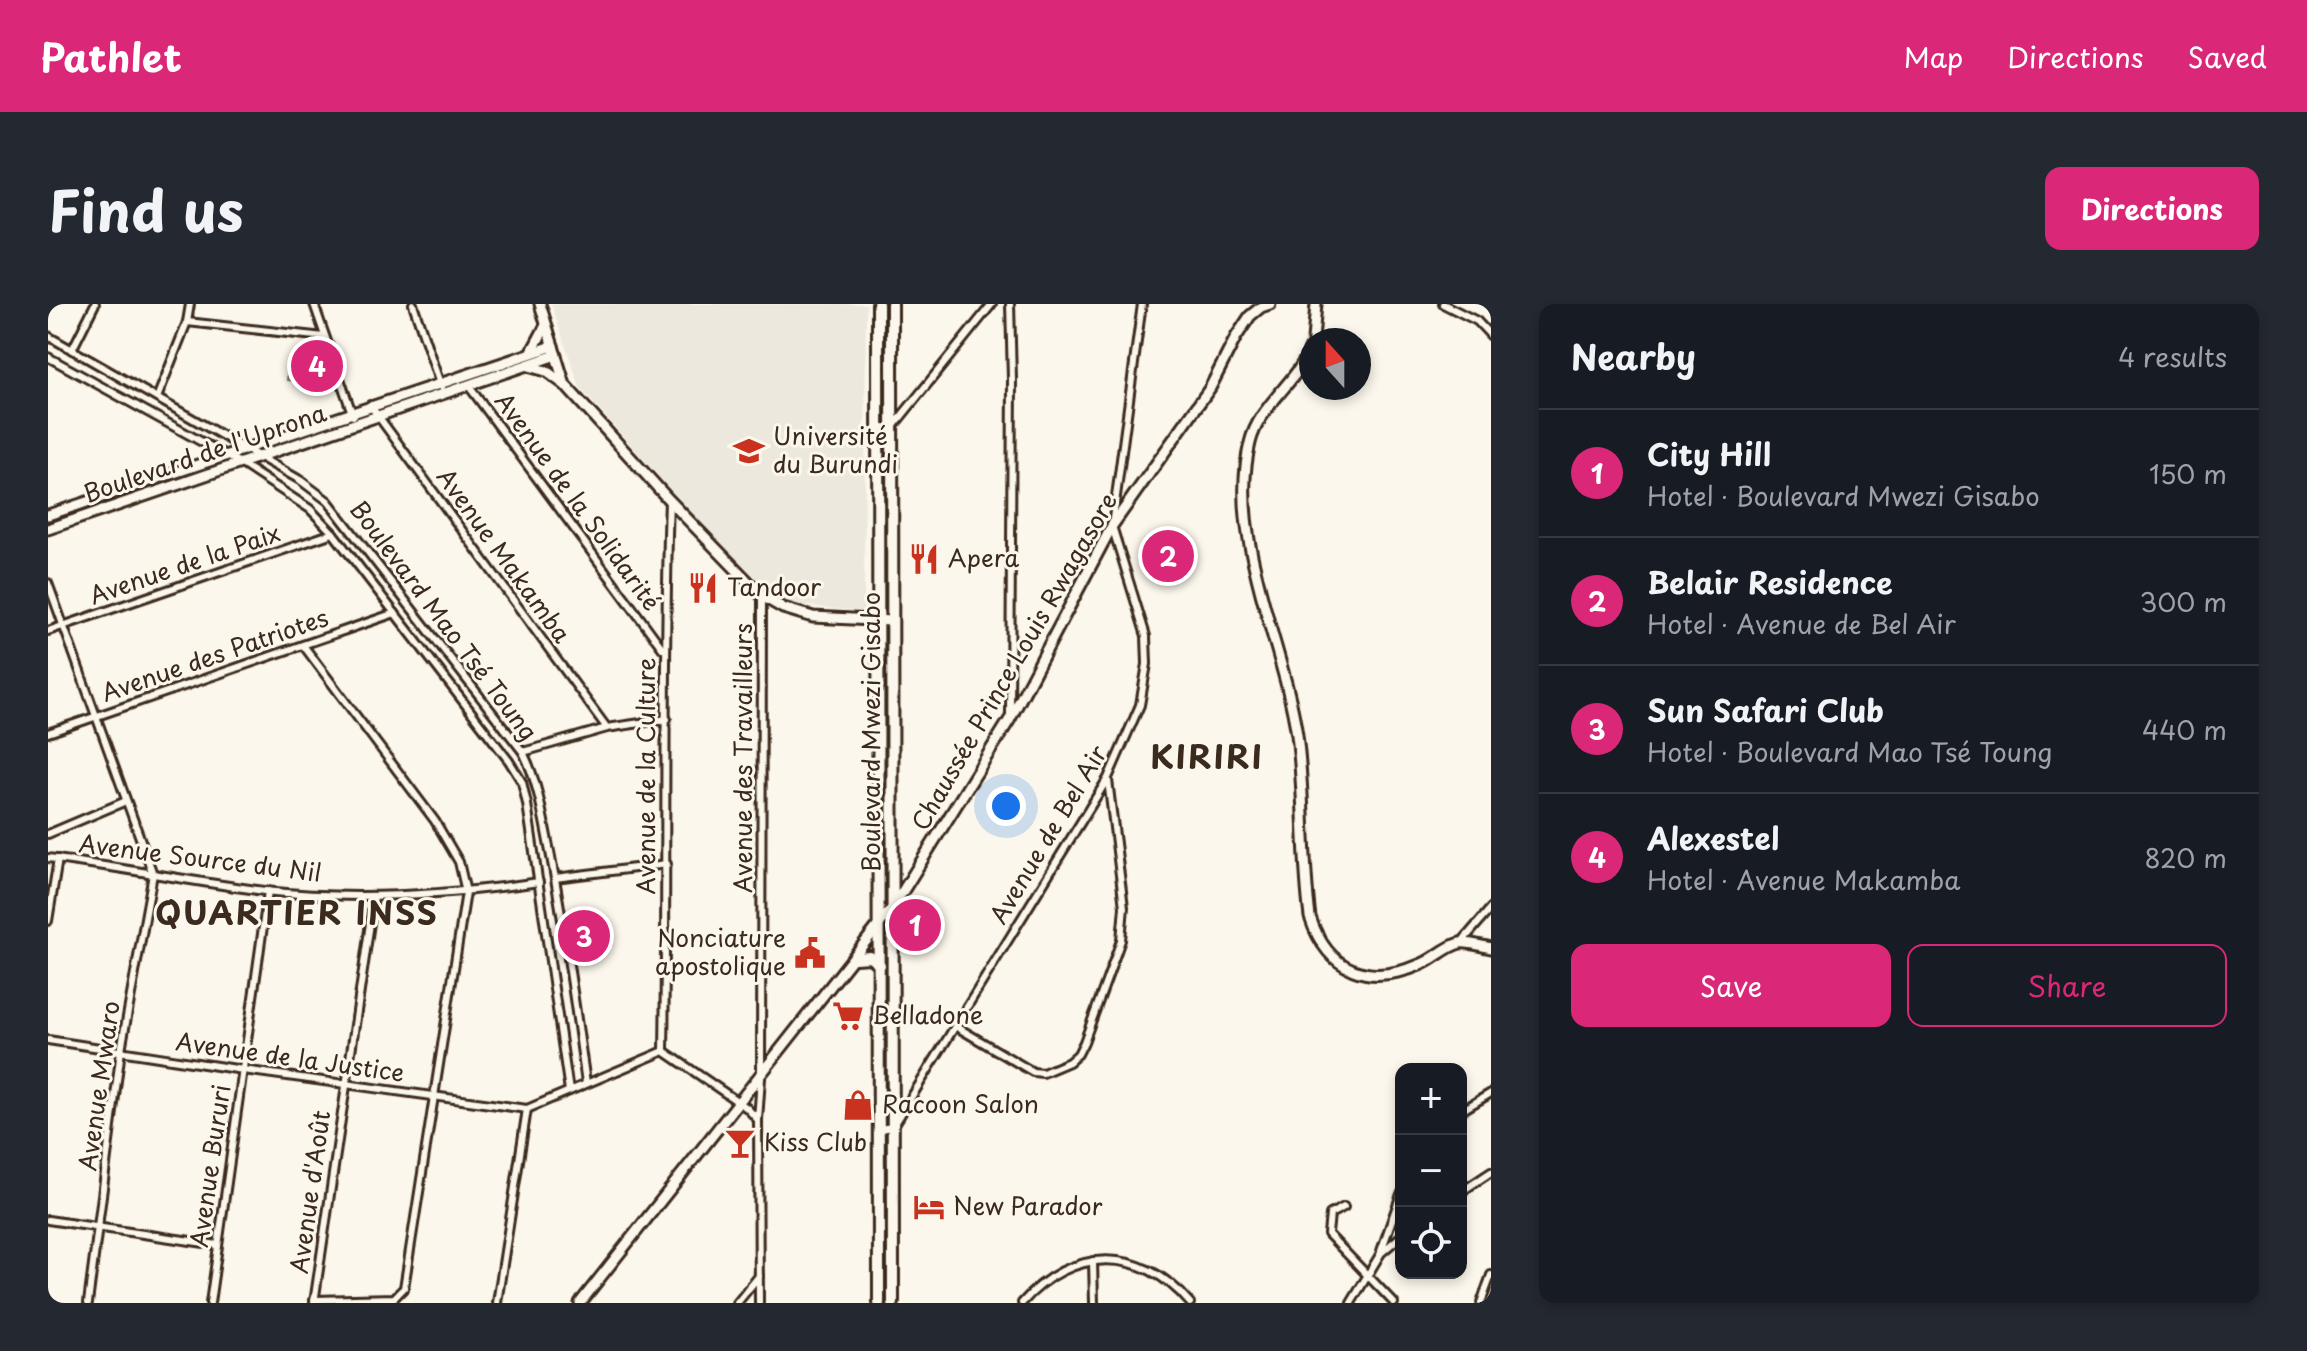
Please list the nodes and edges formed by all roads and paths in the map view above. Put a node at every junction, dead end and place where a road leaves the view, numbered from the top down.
1 (95, 304) edge
2 (190, 304) edge
3 (314, 304) edge
4 (413, 304) edge
5 (540, 304) edge
6 (878, 304) edge
7 (892, 304) edge
8 (992, 304) edge
9 (1010, 304) edge
10 (1142, 304) edge
11 (1270, 304) edge
12 (1316, 304) edge
13 (1443, 304) edge
14 (187, 322) junction
15 (546, 325) junction
16 (1314, 328) edge
17 (48, 336) edge
18 (1491, 336) edge
19 (324, 337) junction
20 (72, 350) junction
21 (554, 351) junction
22 (531, 353) junction
23 (48, 357) edge
24 (528, 366) junction
25 (1299, 371) edge
26 (462, 375) junction
27 (440, 382) junction
28 (565, 385) junction
29 (469, 386) junction
30 (444, 394) junction
31 (157, 398) junction
32 (370, 405) junction
33 (352, 412) junction
34 (377, 416) junction
35 (356, 423) junction
36 (879, 428) junction
37 (892, 428) junction
38 (243, 449) junction
39 (226, 455) junction
40 (258, 457) junction
41 (240, 463) junction
42 (669, 500) junction
43 (48, 515) edge
44 (1112, 526) junction
45 (48, 529) edge
46 (333, 533) junction
47 (48, 583) edge
48 (762, 596) junction
49 (395, 613) junction
50 (878, 621) junction
51 (892, 621) junction
52 (65, 625) junction
53 (48, 631) edge
54 (303, 645) junction
55 (664, 651) junction
56 (96, 717) junction
57 (667, 719) junction
58 (1010, 719) junction
59 (607, 728) junction
60 (48, 733) edge
61 (523, 752) junction
62 (878, 754) junction
63 (891, 754) junction
64 (1108, 778) junction
65 (126, 801) junction
66 (48, 834) edge
67 (48, 858) edge
68 (58, 859) junction
69 (667, 864) junction
70 (153, 874) junction
71 (555, 878) junction
72 (893, 880) junction
73 (539, 882) junction
74 (907, 885) junction
75 (268, 891) junction
76 (466, 892) junction
77 (374, 896) junction
78 (893, 907) junction
79 (1491, 908) edge
80 (48, 921) edge
81 (880, 926) junction
82 (1461, 943) junction
83 (1491, 948) edge
84 (855, 958) junction
85 (880, 965) junction
86 (955, 1026) junction
87 (48, 1040) edge
88 (121, 1050) junction
89 (664, 1051) junction
90 (243, 1070) junction
91 (761, 1078) junction
92 (586, 1083) junction
93 (345, 1084) junction
94 (569, 1091) junction
95 (1491, 1093) edge
96 (434, 1097) junction
97 (740, 1104) junction
98 (1467, 1107) edge
99 (527, 1109) junction
100 (758, 1120) junction
101 (893, 1127) junction
102 (879, 1129) junction
103 (1491, 1172) edge
104 (1467, 1188) edge
105 (1344, 1207) dead end
106 (1397, 1207) edge
107 (48, 1220) edge
108 (98, 1228) junction
109 (1395, 1241) edge
110 (218, 1245) junction
111 (1381, 1253) junction
112 (1093, 1261) junction
113 (1367, 1275) junction
114 (1491, 1275) edge
115 (759, 1276) junction
116 (314, 1302) edge
117 (88, 1303) edge
118 (210, 1303) edge
119 (497, 1303) edge
120 (580, 1303) edge
121 (737, 1303) edge
122 (759, 1303) edge
123 (879, 1303) edge
124 (893, 1303) edge
125 (1022, 1303) edge
126 (1094, 1303) edge
127 (1190, 1303) edge
128 (1351, 1303) edge
129 (1394, 1303) edge
130 (1481, 1303) edge

1 - 20 street
2 - 14 street
3 - 19 street
4 - 27 street
5 - 15 street
6 - 36 main road, Boulevard Mwezi Gisabo
7 - 37 main road, Boulevard Mwezi Gisabo
8 - 37 street
9 - 58 street
10 - 44 street
11 - 44 street, Chaussée Prince Louis Rwagasore
12 - 16 street
13 - 18 street
14 - 19 street
14 - 31 street
15 - 21 street
15 - 22 street
17 - 20 street, Boulevard Mao Tsé Toung
19 - 33 street
20 - 31 street, Boulevard Mao Tsé Toung
21 - 22 street, Boulevard de l'Uprona
21 - 24 street, Boulevard de l'Uprona
21 - 28 street
22 - 26 street, Boulevard de l'Uprona
23 - 39 street, Boulevard Mao Tsé Toung
24 - 28 street
24 - 29 street, Boulevard de l'Uprona
25 - 82 street
26 - 27 street, Boulevard de l'Uprona
26 - 29 street, Avenue de la Solidarité
27 - 30 street
27 - 32 street, Boulevard de l'Uprona
28 - 42 street
29 - 30 street, Boulevard de l'Uprona
29 - 55 street, Avenue de la Solidarité
30 - 34 street, Boulevard de l'Uprona
31 - 38 street, Boulevard Mao Tsé Toung
32 - 33 street, Boulevard de l'Uprona
32 - 34 street, Avenue Makamba
33 - 35 street
33 - 38 street, Boulevard de l'Uprona
34 - 35 street, Boulevard de l'Uprona
34 - 59 street, Avenue Makamba
35 - 40 street, Boulevard de l'Uprona
36 - 37 street
36 - 50 main road, Boulevard Mwezi Gisabo
37 - 51 main road, Boulevard Mwezi Gisabo
38 - 39 street, Boulevard de l'Uprona
38 - 40 street, Boulevard Mao Tsé Toung
39 - 41 street, Boulevard Mao Tsé Toung
39 - 43 street, Boulevard de l'Uprona
40 - 41 street, Boulevard de l'Uprona
40 - 61 street, Boulevard Mao Tsé Toung
41 - 45 street, Boulevard de l'Uprona
41 - 46 street, Boulevard Mao Tsé Toung
42 - 48 street
42 - 55 street, Avenue de la Culture
44 - 58 street, Chaussée Prince Louis Rwagasore
44 - 64 street, Avenue de Bel Air
46 - 49 street, Boulevard Mao Tsé Toung
46 - 52 street, Avenue de la Paix
47 - 52 street
48 - 50 street
48 - 91 street, Avenue des Travailleurs
49 - 54 street, Avenue des Patriotes
49 - 73 street, Boulevard Mao Tsé Toung
50 - 51 street
50 - 62 main road, Boulevard Mwezi Gisabo
51 - 63 main road, Boulevard Mwezi Gisabo
52 - 53 street, Avenue de la Paix
52 - 56 street
54 - 56 street, Avenue des Patriotes
54 - 76 street
55 - 57 street, Avenue de la Culture
56 - 60 street, Avenue des Patriotes
56 - 65 street
57 - 59 street
57 - 69 street, Avenue de la Culture
58 - 74 street, Chaussée Prince Louis Rwagasore
59 - 61 street
61 - 71 street, Boulevard Mao Tsé Toung
62 - 63 main road
62 - 81 main road, Boulevard Mwezi Gisabo
63 - 72 main road, Boulevard Mwezi Gisabo
64 - 86 street, Avenue de Bel Air
64 - 86 street
65 - 66 street
65 - 70 street
67 - 68 street, Avenue Source du Nil
68 - 70 street, Avenue Source du Nil
68 - 80 street
69 - 71 street
69 - 89 street, Avenue de la Culture
70 - 75 street, Avenue Source du Nil
70 - 88 street, Avenue Mwaro
71 - 92 street, Boulevard Mao Tsé Toung
72 - 74 main road
72 - 78 main road, Boulevard Mwezi Gisabo
73 - 76 street, Avenue Source du Nil
73 - 94 street, Boulevard Mao Tsé Toung
74 - 78 street, Chaussée Prince Louis Rwagasore
75 - 77 street, Avenue Source du Nil
75 - 90 street, Avenue Bururi
76 - 77 street, Avenue Source du Nil
76 - 96 street
77 - 93 street, Avenue d'Août
78 - 81 street, Chaussée Prince Louis Rwagasore
78 - 101 main road, Boulevard Mwezi Gisabo
79 - 82 street
81 - 84 street, Chaussée Prince Louis Rwagasore
81 - 85 main road, Boulevard Mwezi Gisabo
82 - 83 street
84 - 85 main road
84 - 91 street, Chaussée Prince Louis Rwagasore
85 - 102 main road, Boulevard Mwezi Gisabo
86 - 101 street, Avenue de Bel Air
87 - 88 street, Avenue de la Justice
88 - 90 street, Avenue de la Justice
88 - 108 street, Avenue Mwaro
89 - 92 street
89 - 97 street
90 - 93 street, Avenue de la Justice
90 - 110 street, Avenue Bururi
91 - 97 street, Chaussée Prince Louis Rwagasore
91 - 100 street, Avenue des Travailleurs
92 - 94 street
93 - 96 street, Avenue de la Justice
93 - 116 street, Avenue d'Août
94 - 99 street
95 - 98 street
96 - 99 street, Avenue de la Justice
96 - 116 street
97 - 100 street
97 - 120 street, Chaussée Prince Louis Rwagasore
99 - 119 street
100 - 115 street, Avenue des Travailleurs
101 - 102 street
101 - 124 main road, Boulevard Mwezi Gisabo
102 - 123 main road, Boulevard Mwezi Gisabo
103 - 104 street
105 - 113 street
106 - 111 street
107 - 108 street
108 - 110 street
108 - 117 street, Avenue Mwaro
109 - 111 street
110 - 118 street, Avenue Bururi
111 - 113 street
112 - 125 street
112 - 126 street
112 - 127 street
113 - 128 street
113 - 129 street
114 - 130 street
115 - 121 street
115 - 122 street, Avenue des Travailleurs

